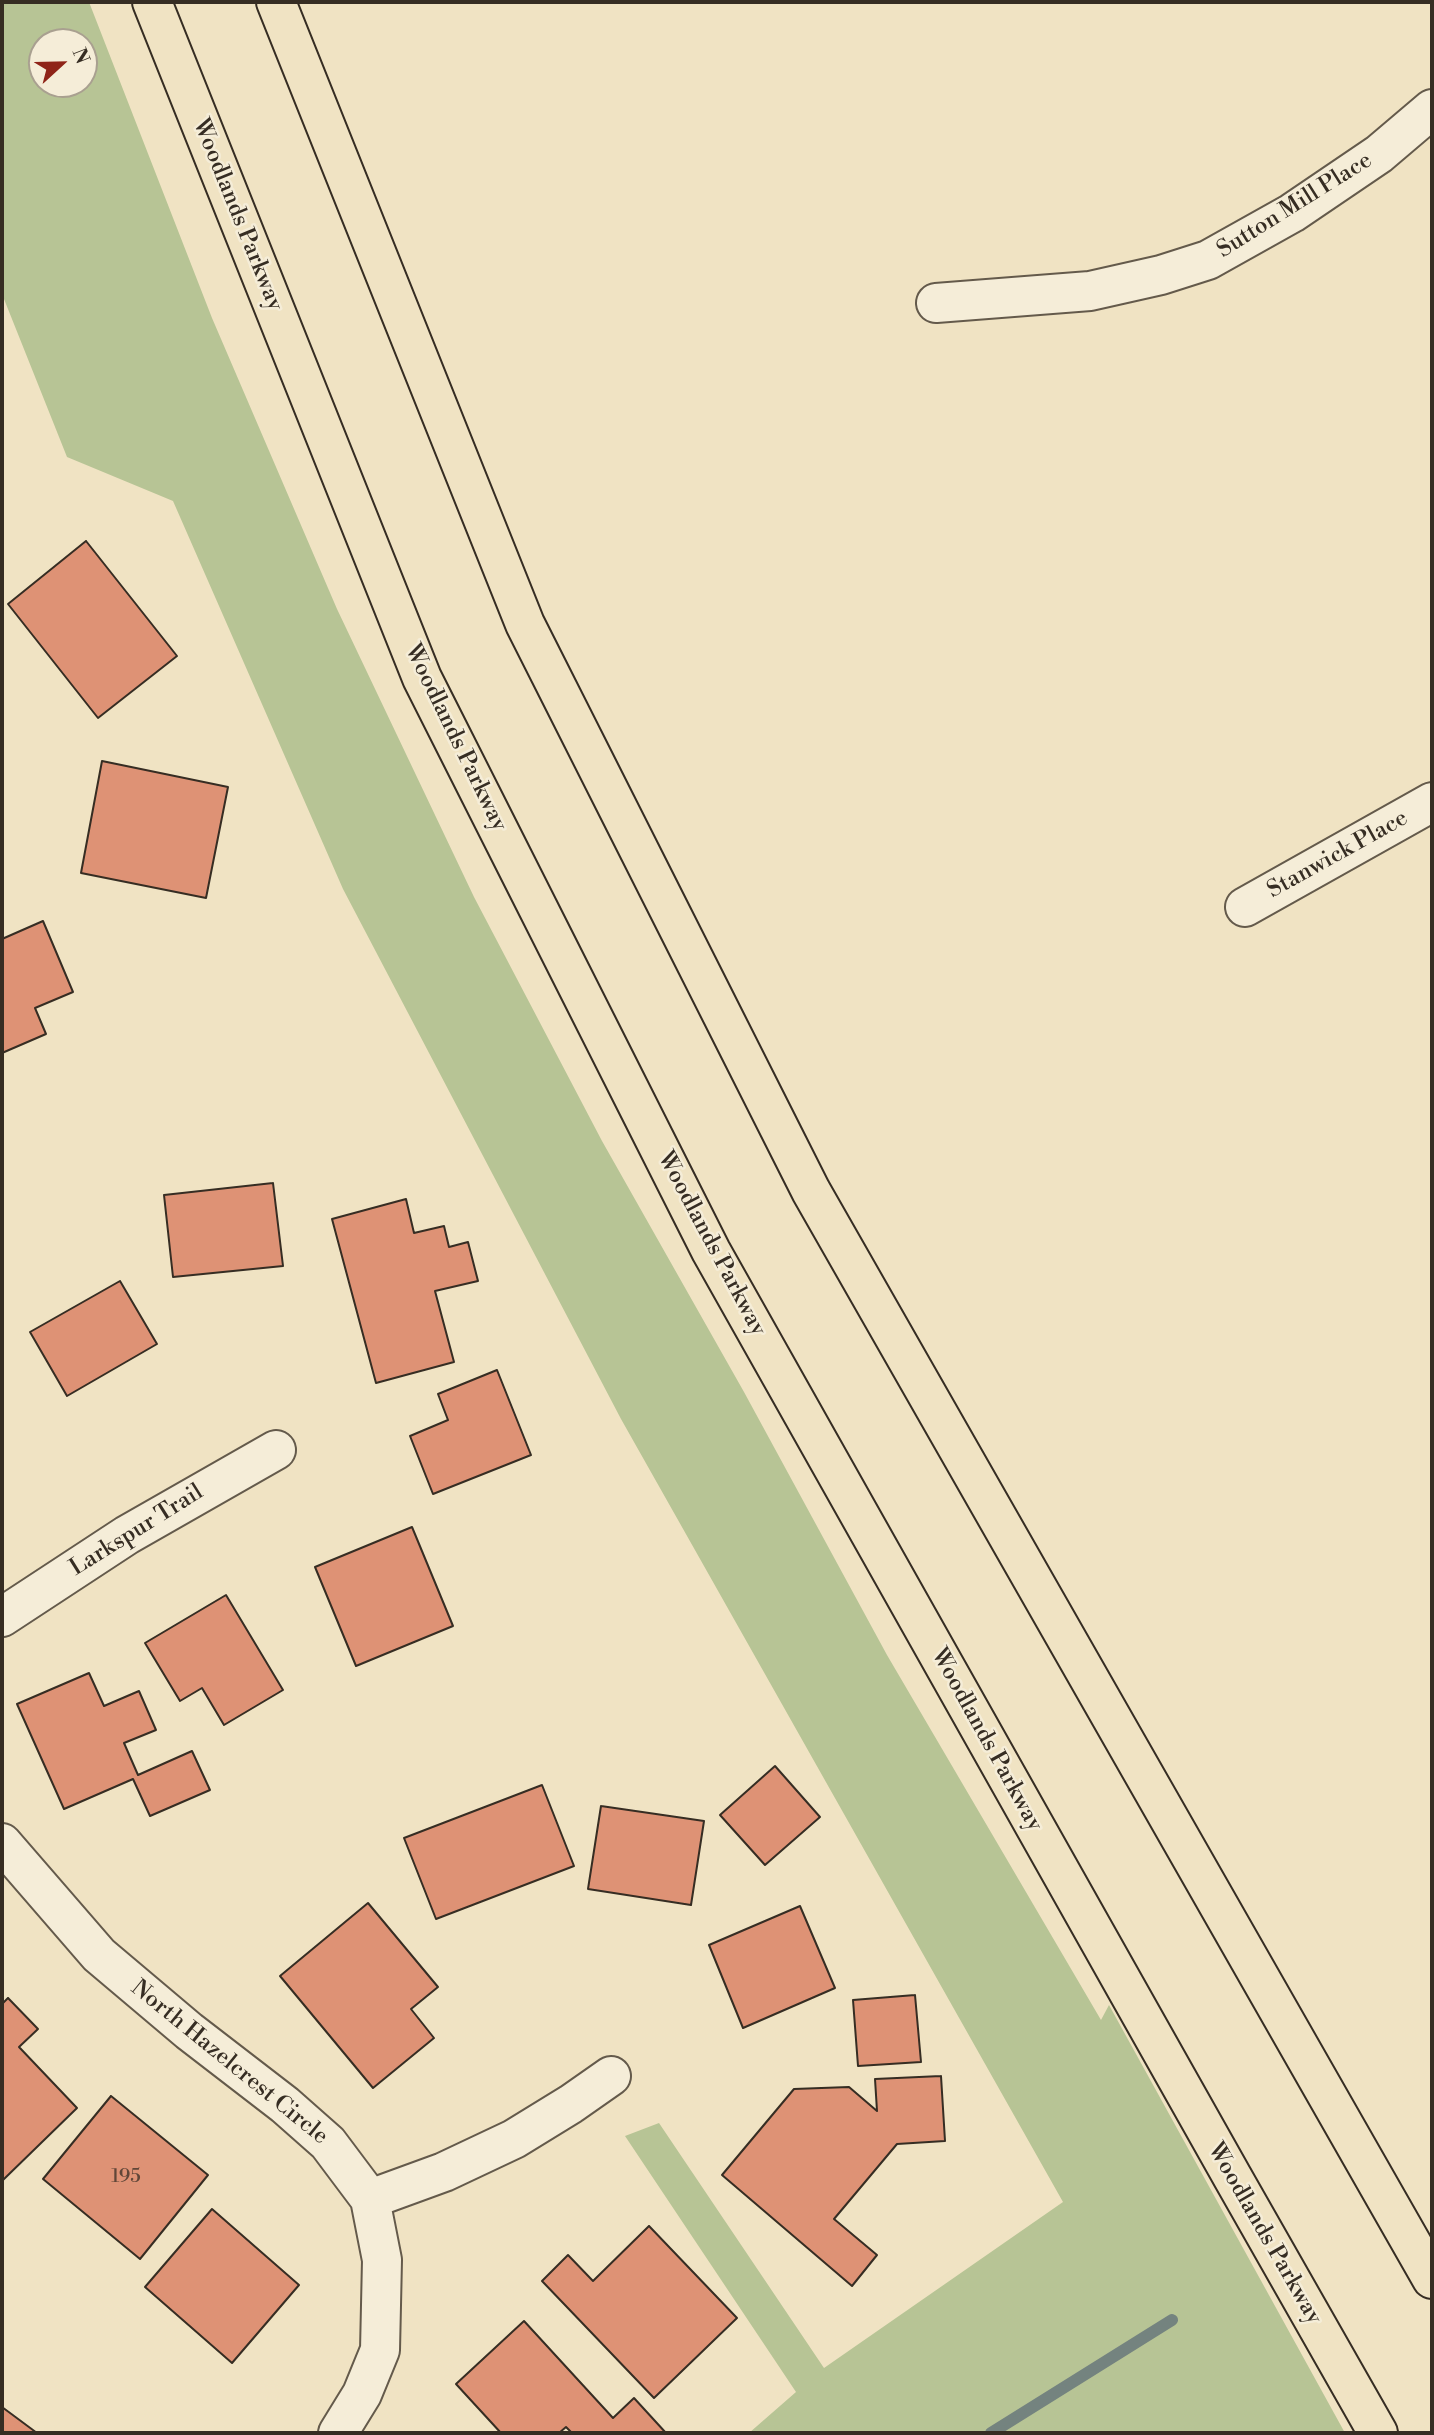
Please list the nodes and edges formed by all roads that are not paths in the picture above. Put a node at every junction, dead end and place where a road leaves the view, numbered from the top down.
1 (152, 2) edge
2 (276, 2) edge
3 (1432, 110) edge
4 (936, 303) dead end
5 (1432, 802) edge
6 (1245, 907) dead end
7 (275, 1450) dead end
8 (2, 1617) edge
9 (2, 1843) edge
10 (611, 2076) dead end
11 (370, 2199) junction
12 (1432, 2279) edge
13 (338, 2433) edge
14 (1378, 2433) edge

1 - 14 main road, Woodlands Parkway
2 - 12 main road
3 - 4 street, Sutton Mill Place
5 - 6 street, Stanwick Place
7 - 8 street, Larkspur Trail
9 - 11 street, North Hazelcrest Circle
10 - 11 street
11 - 13 street, North Hazelcrest Circle

